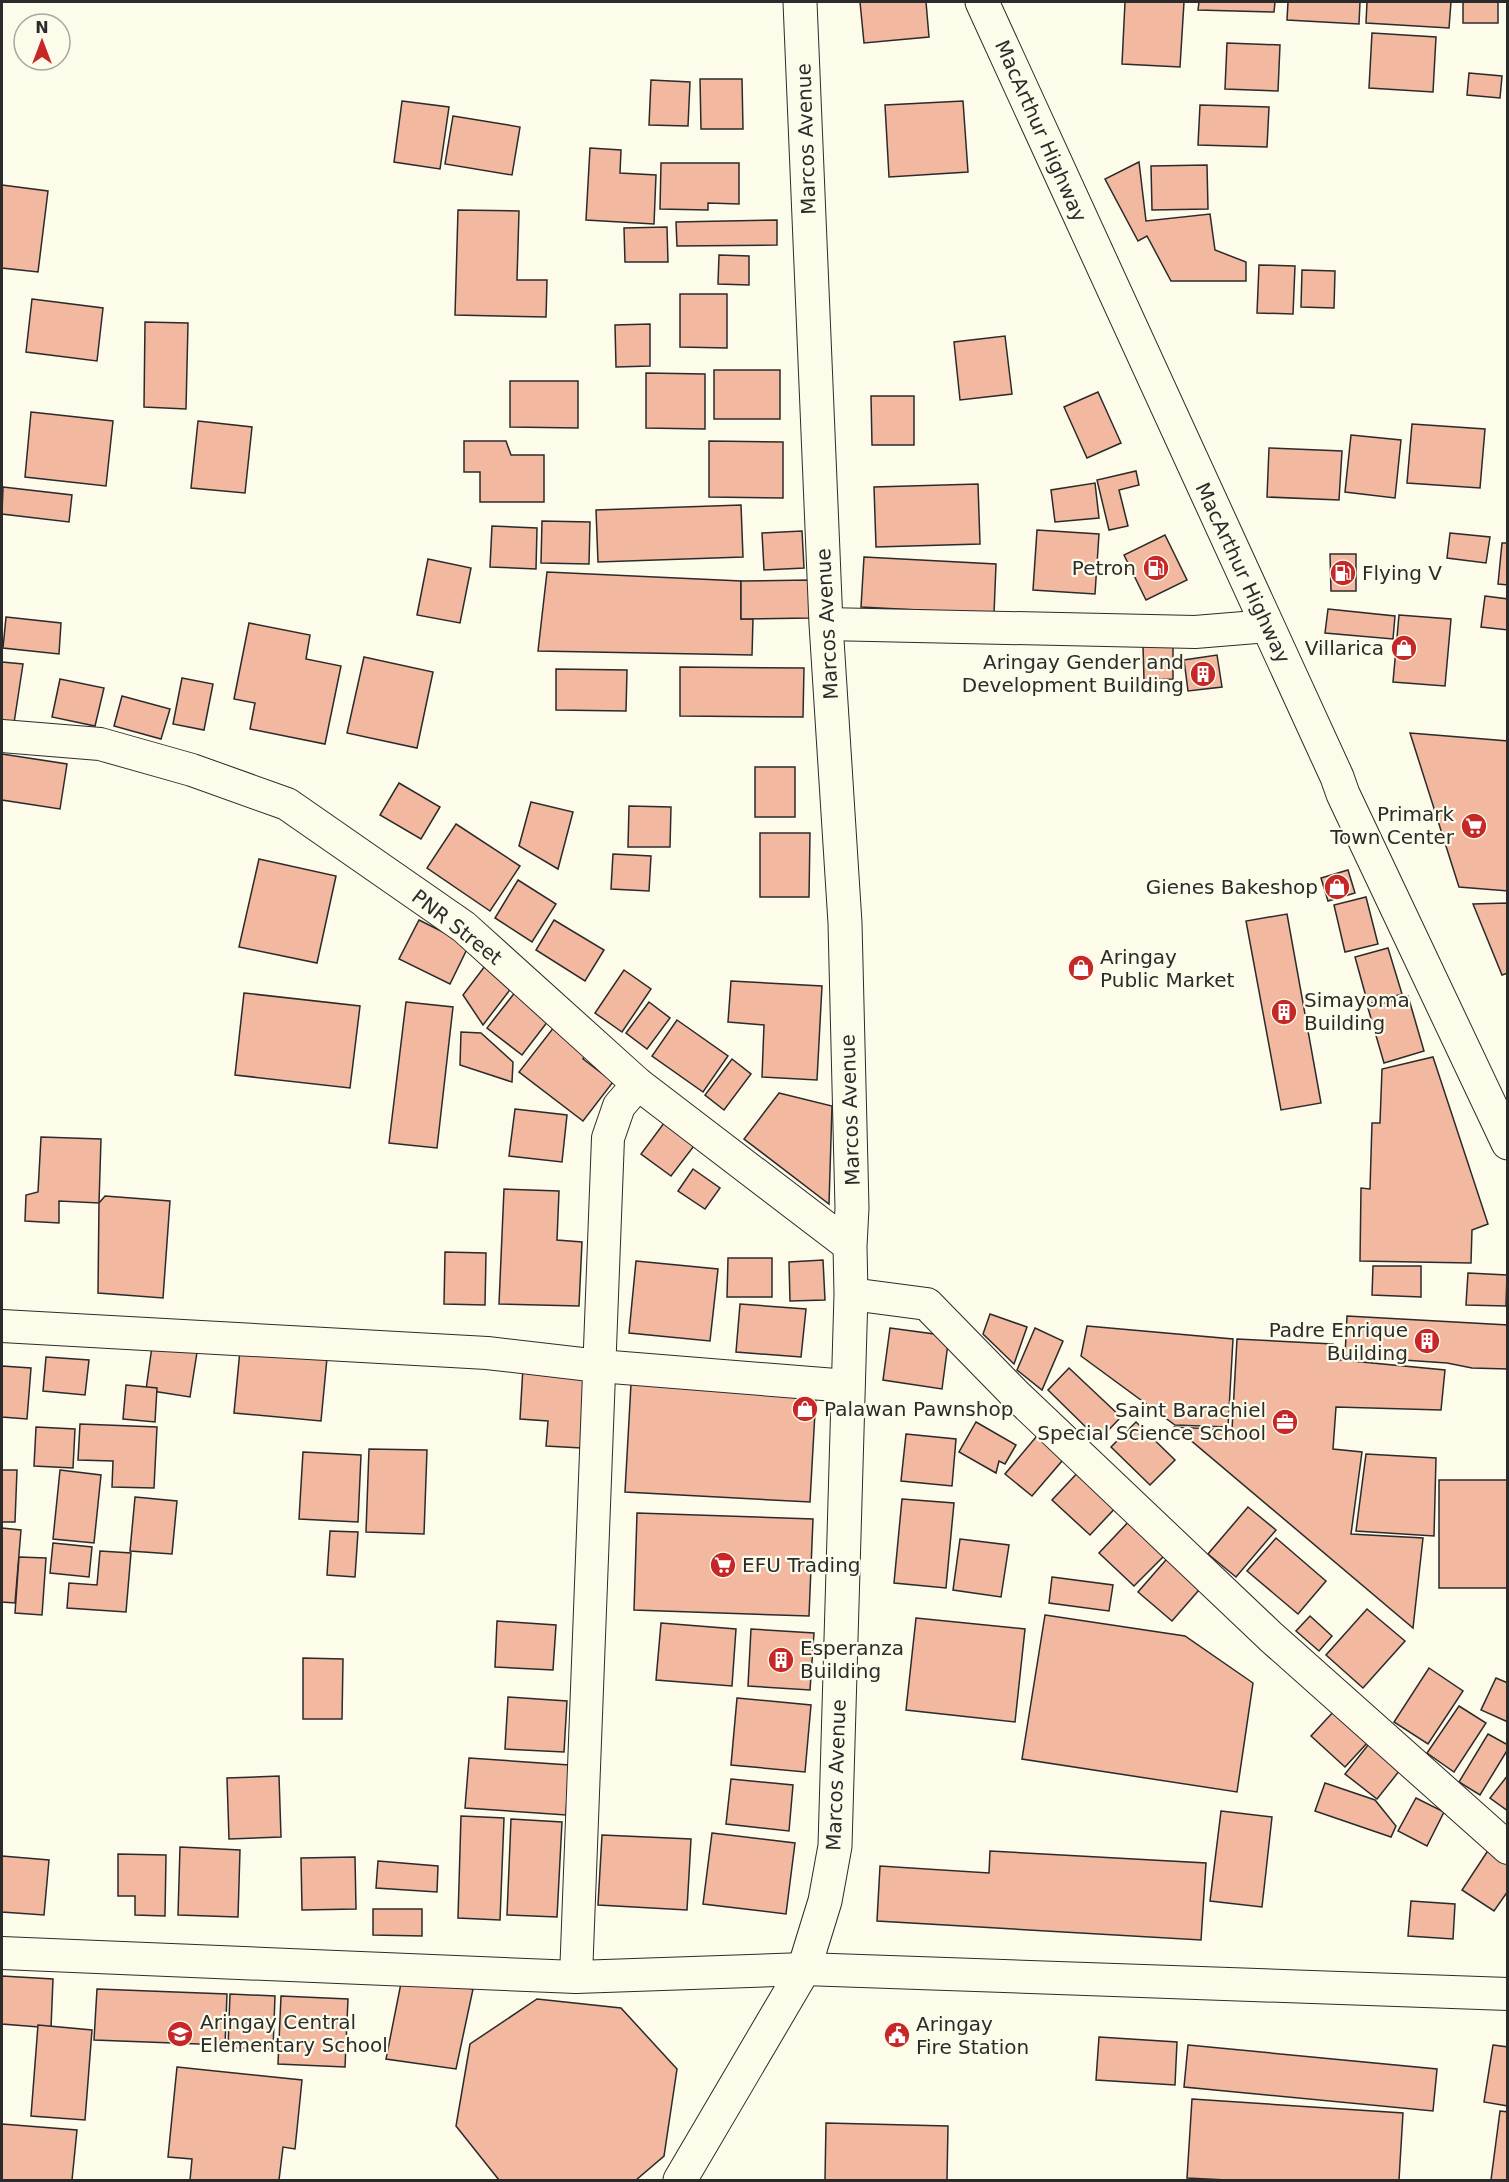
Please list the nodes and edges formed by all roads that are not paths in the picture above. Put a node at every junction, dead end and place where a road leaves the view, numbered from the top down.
1 (800, 2) edge
2 (982, 2) edge
3 (826, 624) junction
4 (1268, 626) junction
5 (2, 736) edge
6 (638, 1084) junction
7 (1505, 1132) edge
8 (850, 1246) junction
9 (851, 1294) junction
10 (2, 1326) edge
11 (599, 1365) junction
12 (848, 1386) junction
13 (1508, 1848) edge
14 (2, 1953) edge
15 (804, 1969) junction
16 (576, 1977) junction
17 (1508, 1994) edge
18 (680, 2181) edge

1 - 3 main road, Marcos Avenue
2 - 4 main road, MacArthur Highway
3 - 4 street
3 - 8 main road, Marcos Avenue
4 - 7 main road, MacArthur Highway
5 - 6 street, PNR Street
6 - 8 street, PNR Street
6 - 11 street
8 - 9 main road, Marcos Avenue
9 - 12 main road, Marcos Avenue
9 - 13 street
10 - 11 street
11 - 12 street
11 - 16 street
12 - 15 main road, Marcos Avenue
14 - 16 street
15 - 16 street
15 - 17 street
15 - 18 main road, Marcos Avenue

